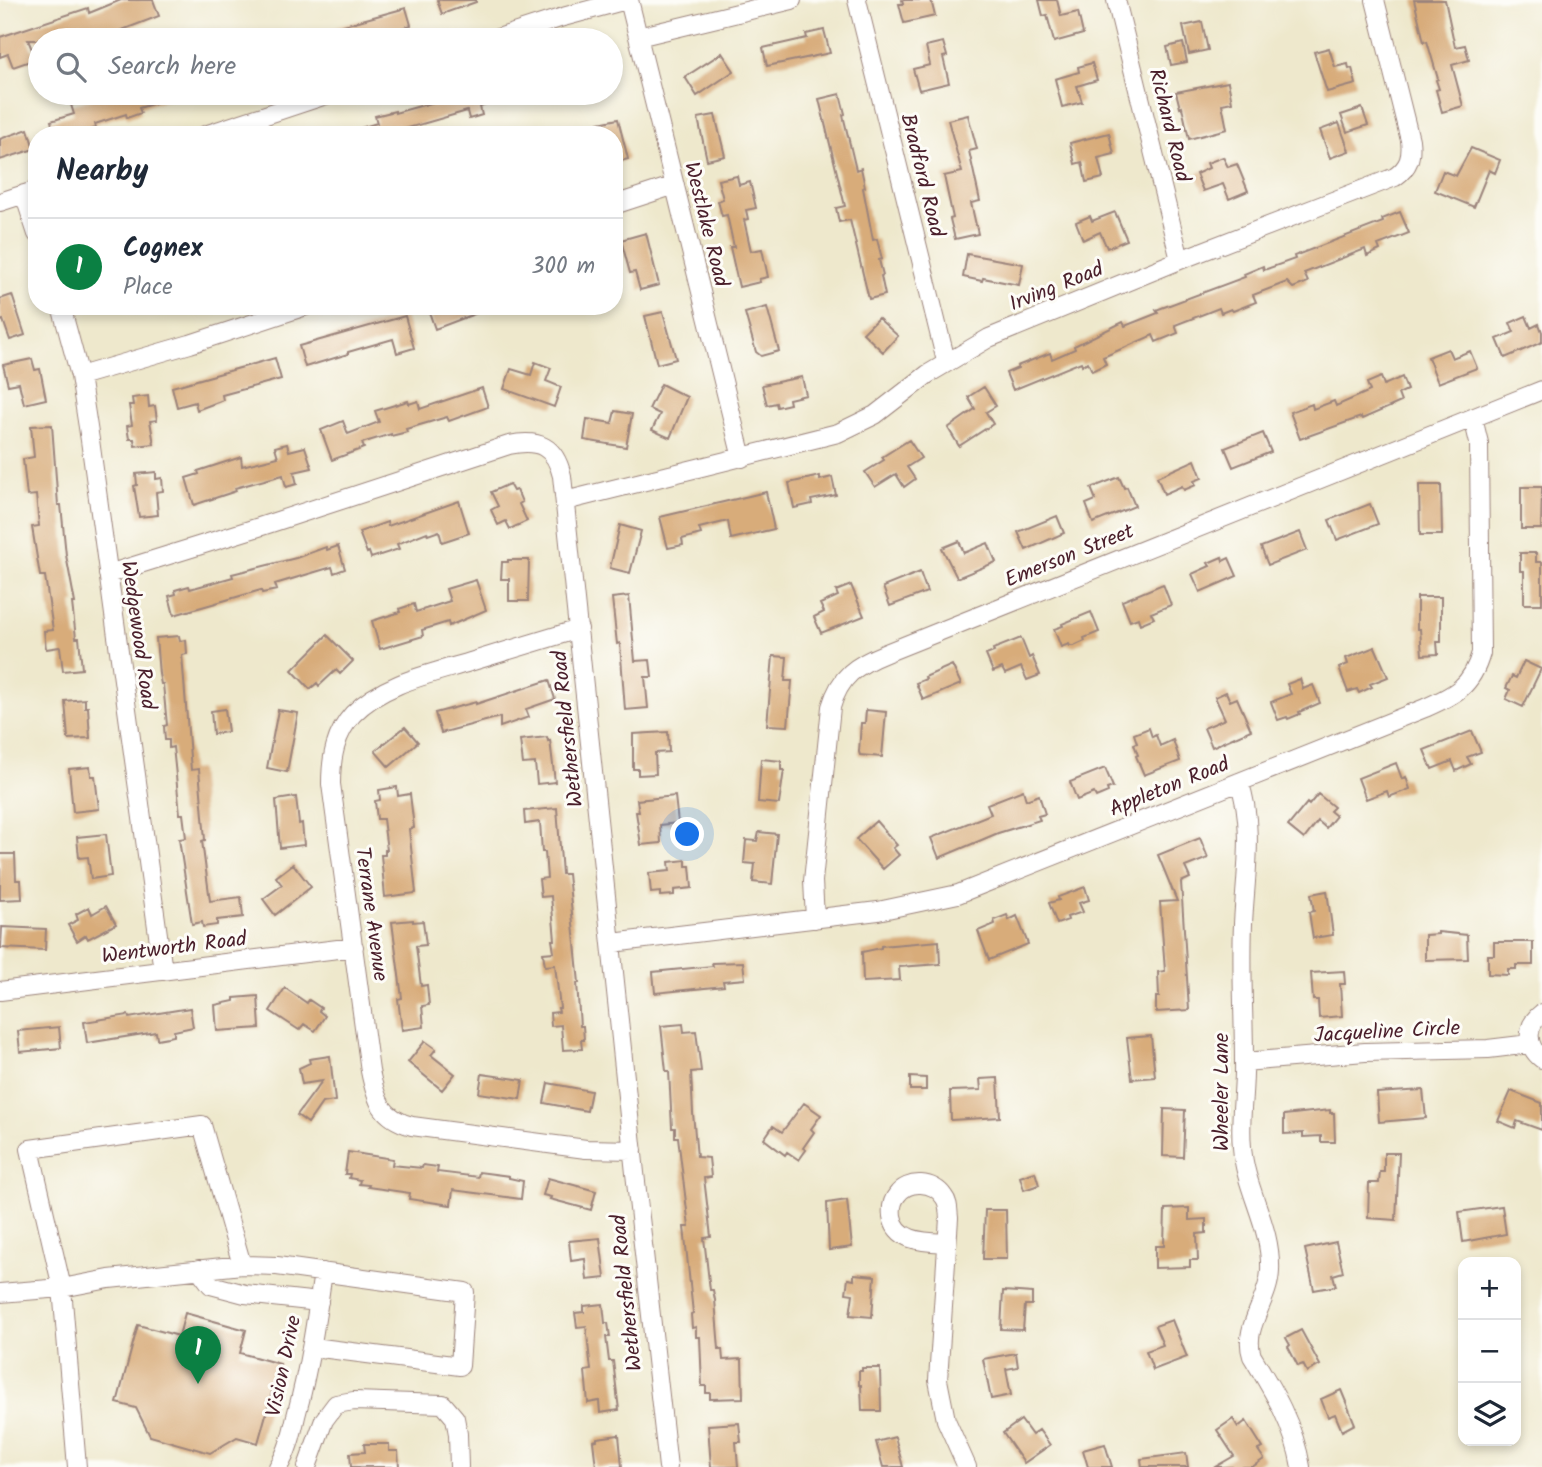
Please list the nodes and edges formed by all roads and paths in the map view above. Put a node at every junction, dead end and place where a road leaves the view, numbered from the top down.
1 (627, 0) edge
2 (792, 0) edge
3 (856, 0) edge
4 (1116, 0) edge
5 (1375, 0) edge
6 (529, 28) edge
7 (638, 37) junction
8 (296, 105) edge
9 (232, 126) edge
10 (675, 186) junction
11 (28, 193) edge
12 (0, 202) edge
13 (623, 202) edge
14 (1180, 260) junction
15 (63, 315) edge
16 (279, 315) edge
17 (946, 362) junction
18 (79, 376) junction
19 (1542, 390) edge
20 (1473, 418) junction
21 (742, 458) junction
22 (565, 501) junction
23 (108, 574) junction
24 (579, 629) junction
25 (1239, 782) junction
26 (815, 919) junction
27 (612, 943) junction
28 (354, 947) junction
29 (163, 971) junction
30 (0, 991) edge
31 (1542, 1013) edge
32 (1530, 1044) junction
33 (1542, 1059) edge
34 (1244, 1062) junction
35 (633, 1150) junction
36 (946, 1243) dead end
37 (242, 1265) junction
38 (199, 1269) junction
39 (323, 1272) junction
40 (62, 1288) junction
41 (0, 1293) edge
42 (319, 1302) junction
43 (313, 1347) junction
44 (77, 1467) edge
45 (278, 1467) edge
46 (307, 1467) edge
47 (459, 1467) edge
48 (668, 1467) edge
49 (967, 1467) edge
50 (1301, 1467) edge

1 - 6 street
1 - 7 street, Westlake Road
2 - 7 street
3 - 17 street, Bradford Road
4 - 14 street, Richard Road
5 - 14 street, Irving Road
7 - 10 street, Westlake Road
8 - 9 street
10 - 13 street
10 - 21 street, Westlake Road
11 - 12 street
14 - 17 street, Irving Road
15 - 18 street, Wedgewood Road
16 - 18 street
17 - 21 street, Irving Road
18 - 23 street, Wedgewood Road
19 - 20 street, Emerson Street
20 - 25 street, Appleton Road
20 - 26 street, Emerson Street
21 - 22 street, Irving Road
22 - 23 street, Wethersfield Road
22 - 24 street, Wethersfield Road
23 - 29 street, Wedgewood Road
24 - 27 street, Wethersfield Road
24 - 28 street, Terrane Avenue
25 - 26 street, Appleton Road
25 - 34 street, Wheeler Lane
26 - 27 street, Appleton Road
27 - 35 street, Wethersfield Road
28 - 29 street, Wentworth Road
28 - 35 street, Terrane Avenue
29 - 30 street, Wentworth Road
31 - 32 street
32 - 33 street
32 - 34 street, Jacqueline Circle
34 - 50 street, Wheeler Lane
35 - 48 street, Wethersfield Road
36 - 49 street
37 - 38 street
37 - 39 street
37 - 40 street
38 - 40 street
38 - 42 street
39 - 42 street, Vision Drive
39 - 43 street
40 - 41 street
40 - 44 street
42 - 43 street, Vision Drive
43 - 45 street, Vision Drive
46 - 47 street

